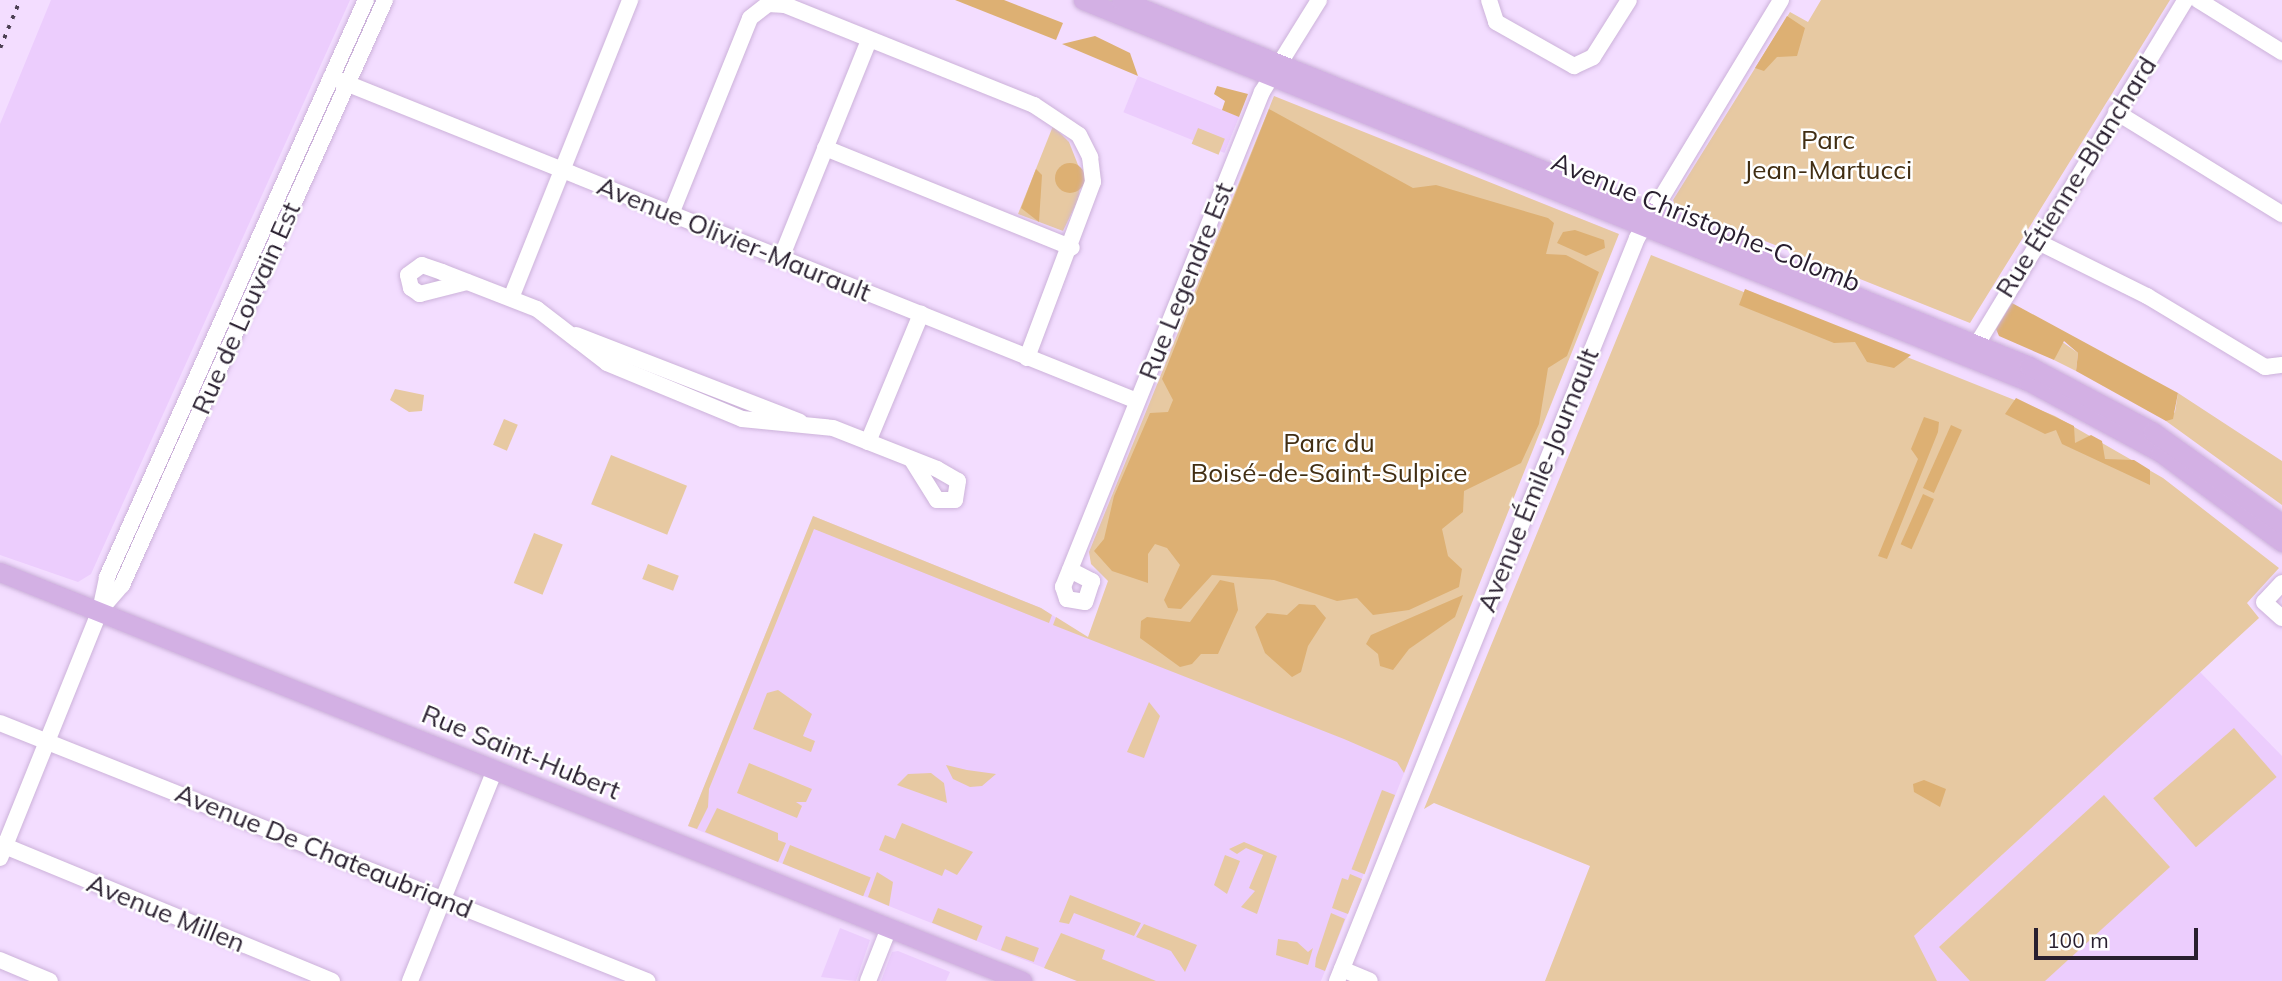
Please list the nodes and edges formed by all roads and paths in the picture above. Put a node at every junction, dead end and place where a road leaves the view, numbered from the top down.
1 (366, 0) edge
2 (385, 0) edge
3 (630, 0) edge
4 (1083, 0) edge
5 (1121, 0) edge
6 (1320, 0) edge
7 (1489, 0) edge
8 (1629, 0) edge
9 (1781, 0) edge
10 (2185, 0) edge
11 (2199, 0) edge
12 (869, 40) junction
13 (2282, 52) edge
14 (1275, 69) junction
15 (331, 77) junction
16 (348, 84) junction
17 (2116, 112) junction
18 (825, 148) junction
19 (562, 170) junction
20 (671, 214) junction
21 (2282, 214) edge
22 (1647, 219) junction
23 (2036, 241) junction
24 (1072, 248) junction
25 (781, 258) junction
26 (467, 282) dead end
27 (511, 299) junction
28 (920, 314) junction
29 (1973, 350) junction
30 (1027, 358) junction
31 (2282, 365) edge
32 (1137, 401) junction
33 (868, 442) junction
34 (912, 460) dead end
35 (2282, 524) edge
36 (2282, 542) edge
37 (1070, 570) dead end
38 (0, 572) edge
39 (2282, 583) edge
40 (100, 611) junction
41 (2282, 618) edge
42 (0, 723) edge
43 (48, 739) junction
44 (495, 770) junction
45 (2, 849) edge
46 (443, 898) junction
47 (889, 928) junction
48 (0, 960) edge
49 (1339, 975) edge
50 (50, 981) edge
51 (332, 981) edge
52 (410, 981) edge
53 (647, 981) edge
54 (868, 981) edge
55 (1022, 981) edge
56 (1370, 981) edge

1 - 15 street, Rue de Louvain Est
2 - 16 street, Rue de Louvain Est
3 - 19 street
4 - 14 main road, Avenue Christophe-Colomb
5 - 14 main road, Avenue Christophe-Colomb
6 - 14 street, Rue Legendre Est
7 - 8 street
9 - 22 street, Avenue Émile-Journault
10 - 17 street, Rue Étienne-Blanchard
11 - 13 street
12 - 18 street
12 - 20 street
12 - 24 street
14 - 22 main road, Avenue Christophe-Colomb
14 - 32 street, Rue Legendre Est
15 - 16 street, Avenue Olivier-Maurault
15 - 40 street, Rue de Louvain Est
16 - 19 street, Avenue Olivier-Maurault
16 - 40 street, Rue de Louvain Est
17 - 21 street
17 - 23 street, Rue Étienne-Blanchard
18 - 24 street
18 - 25 street
19 - 20 street, Avenue Olivier-Maurault
19 - 27 street
20 - 25 street, Avenue Olivier-Maurault
22 - 29 main road, Avenue Christophe-Colomb
22 - 49 street, Avenue Émile-Journault
23 - 29 street, Rue Étienne-Blanchard
23 - 31 street
24 - 30 street
25 - 28 street, Avenue Olivier-Maurault
26 - 27 street
27 - 33 street
28 - 30 street, Avenue Olivier-Maurault
28 - 33 street
29 - 35 main road, Avenue Christophe-Colomb
29 - 36 main road, Avenue Christophe-Colomb
30 - 32 street, Avenue Olivier-Maurault
32 - 37 street, Rue Legendre Est
33 - 34 street
38 - 40 main road, Rue Saint-Hubert
39 - 41 street
40 - 43 street, Rue de Louvain Est
40 - 44 main road, Rue Saint-Hubert
42 - 43 street, Avenue De Chateaubriand
43 - 45 street, Rue de Louvain Est
43 - 46 street, Avenue De Chateaubriand
44 - 46 street
44 - 47 main road, Rue Saint-Hubert
45 - 51 street, Avenue Millen
46 - 52 street
46 - 53 street, Avenue De Chateaubriand
47 - 54 street
47 - 55 main road, Rue Saint-Hubert
48 - 50 street
49 - 56 street

